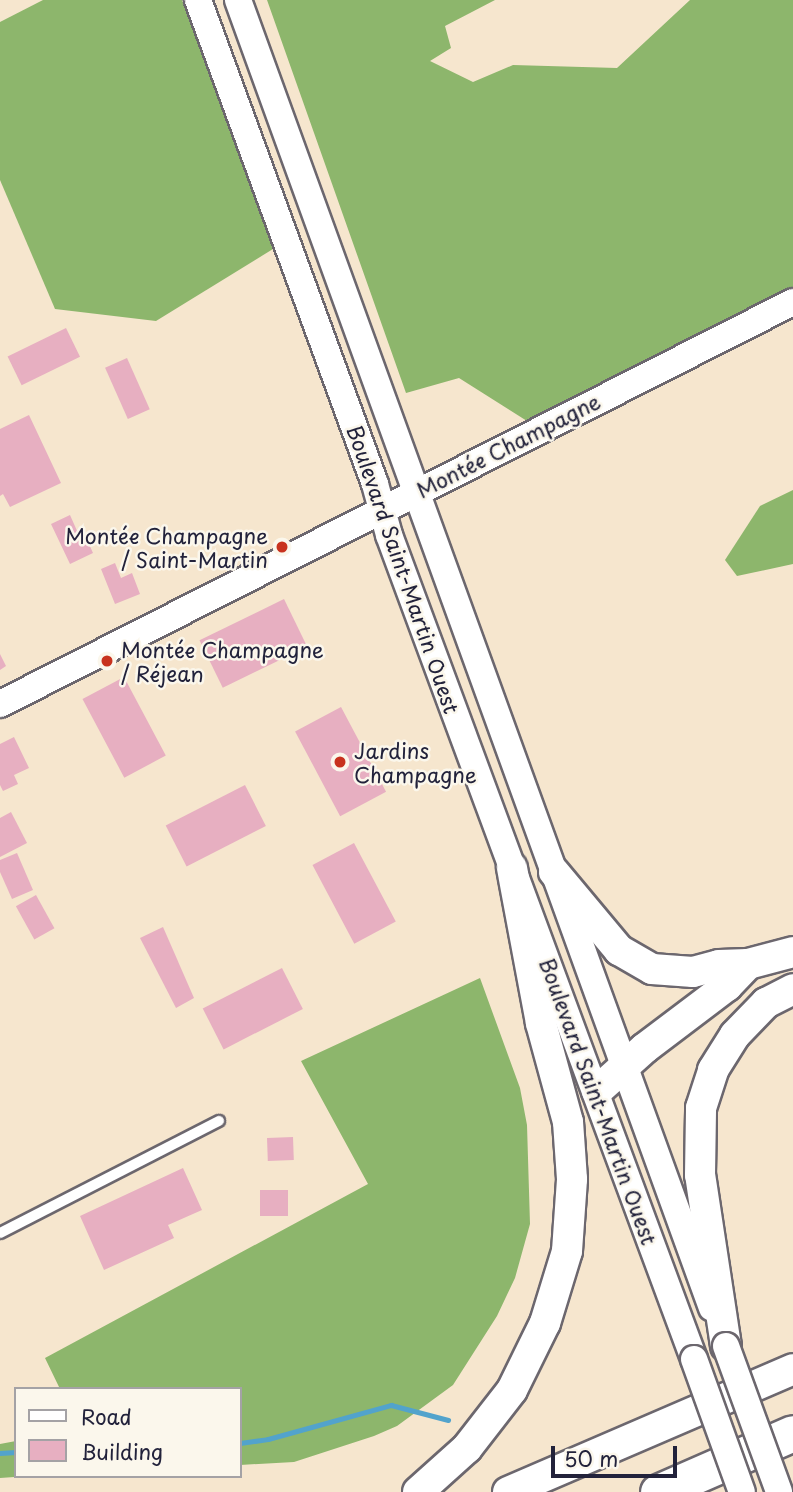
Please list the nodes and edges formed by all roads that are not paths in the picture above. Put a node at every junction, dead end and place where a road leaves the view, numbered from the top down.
1 (198, 0) edge
2 (238, 0) edge
3 (793, 302) edge
4 (417, 492) junction
5 (382, 509) junction
6 (0, 704) edge
7 (512, 868) junction
8 (554, 872) junction
9 (793, 953) edge
10 (748, 964) junction
11 (793, 989) edge
12 (624, 1068) junction
13 (597, 1091) junction
14 (219, 1121) dead end
15 (0, 1233) edge
16 (726, 1346) junction
17 (793, 1363) edge
18 (793, 1370) edge
19 (761, 1384) junction
20 (793, 1433) edge
21 (418, 1492) edge
22 (508, 1492) edge
23 (658, 1492) edge
24 (742, 1492) edge
25 (779, 1492) edge

1 - 5 main road, Boulevard Saint-Martin Ouest
2 - 4 main road, Boulevard Saint-Martin Ouest
3 - 4 main road, Montée Champagne
4 - 5 main road, Montée Champagne
4 - 8 main road, Boulevard Saint-Martin Ouest
5 - 6 main road, Montée Champagne
5 - 7 main road, Boulevard Saint-Martin Ouest
7 - 13 main road, Boulevard Saint-Martin Ouest
7 - 21 main road
8 - 10 main road
8 - 12 main road, Boulevard Saint-Martin Ouest
9 - 10 main road
10 - 12 main road
11 - 16 main road
12 - 13 main road
12 - 16 main road, Boulevard Saint-Martin Ouest
13 - 24 main road, Boulevard Saint-Martin Ouest, bridge
14 - 15 lane
16 - 25 main road, Boulevard Saint-Martin Ouest, bridge
17 - 19 main road
18 - 19 main road
19 - 22 main road
20 - 23 highway

